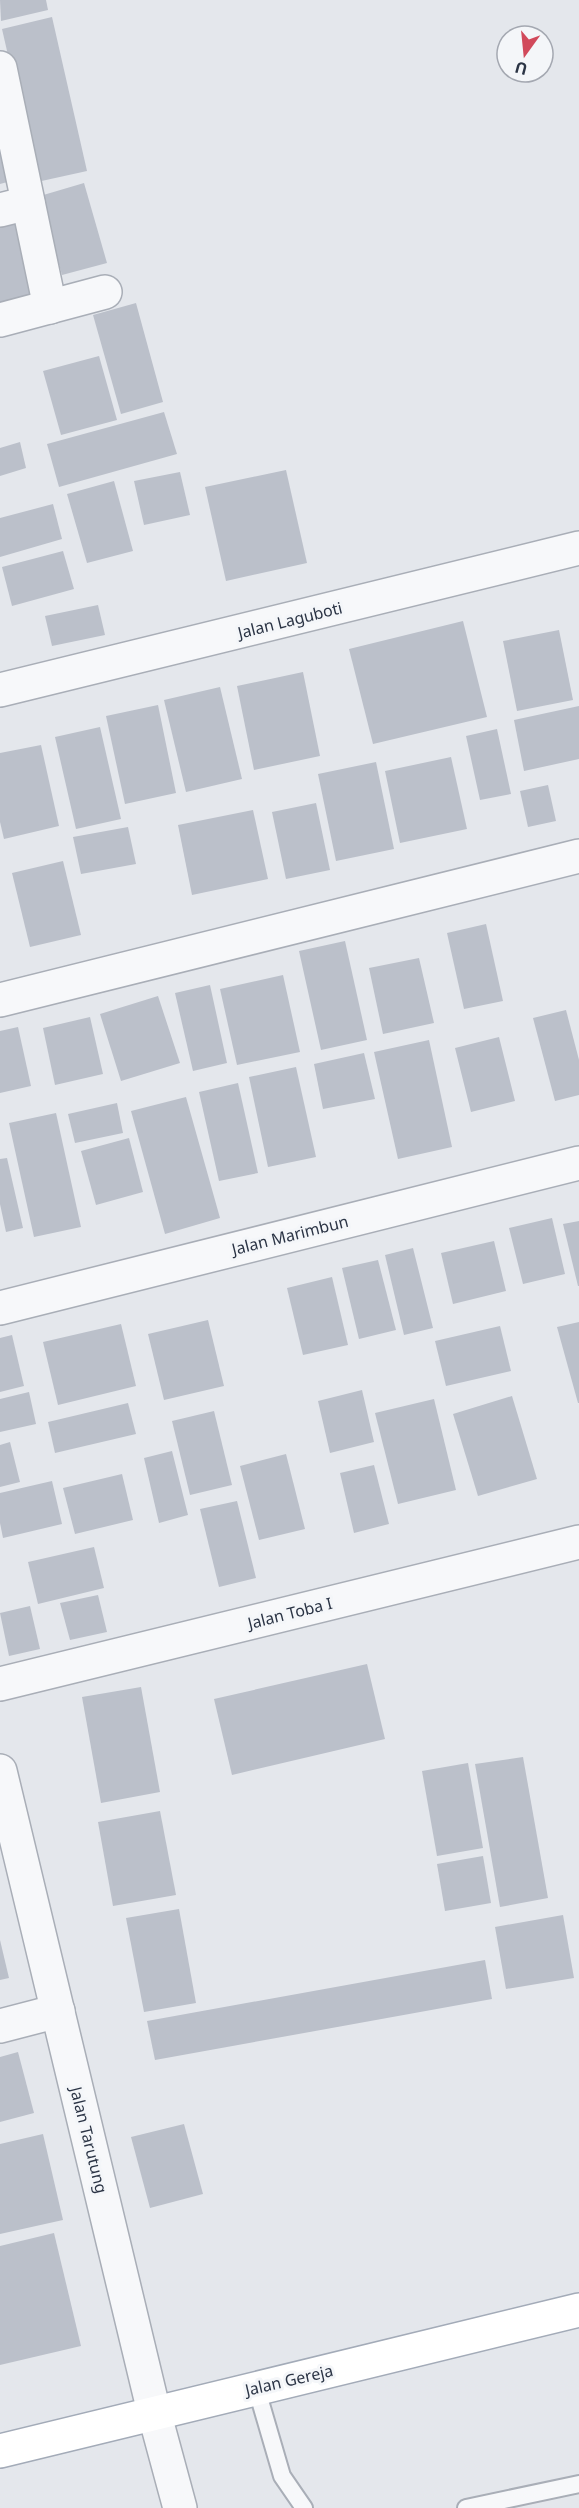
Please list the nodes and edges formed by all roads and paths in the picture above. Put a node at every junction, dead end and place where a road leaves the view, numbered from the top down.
1 (0, 68) edge
2 (14, 207) edge
3 (105, 292) dead end
4 (50, 307) junction
5 (0, 320) edge
6 (579, 548) edge
7 (0, 690) edge
8 (579, 856) edge
9 (0, 1000) edge
10 (579, 1162) edge
11 (0, 1308) edge
12 (579, 1542) edge
13 (0, 1684) edge
14 (0, 1771) edge
15 (58, 2011) junction
16 (0, 2026) edge
17 (579, 2310) edge
18 (256, 2387) junction
19 (154, 2412) junction
20 (0, 2451) edge
21 (579, 2484) edge
22 (180, 2508) edge
23 (304, 2508) edge
24 (466, 2508) edge

1 - 2 street
2 - 4 street
3 - 4 street
4 - 5 street
6 - 7 street, Jalan Laguboti
8 - 9 street
10 - 11 street, Jalan Marimbun
12 - 13 street, Jalan Toba I
14 - 15 street, Jalan Tarutung
15 - 16 street
15 - 19 street, Jalan Tarutung
17 - 18 main road, Jalan Gereja
18 - 19 main road, Jalan Gereja
18 - 23 lane
19 - 20 main road, Jalan Gereja
19 - 22 street, Jalan Tarutung
21 - 24 lane

